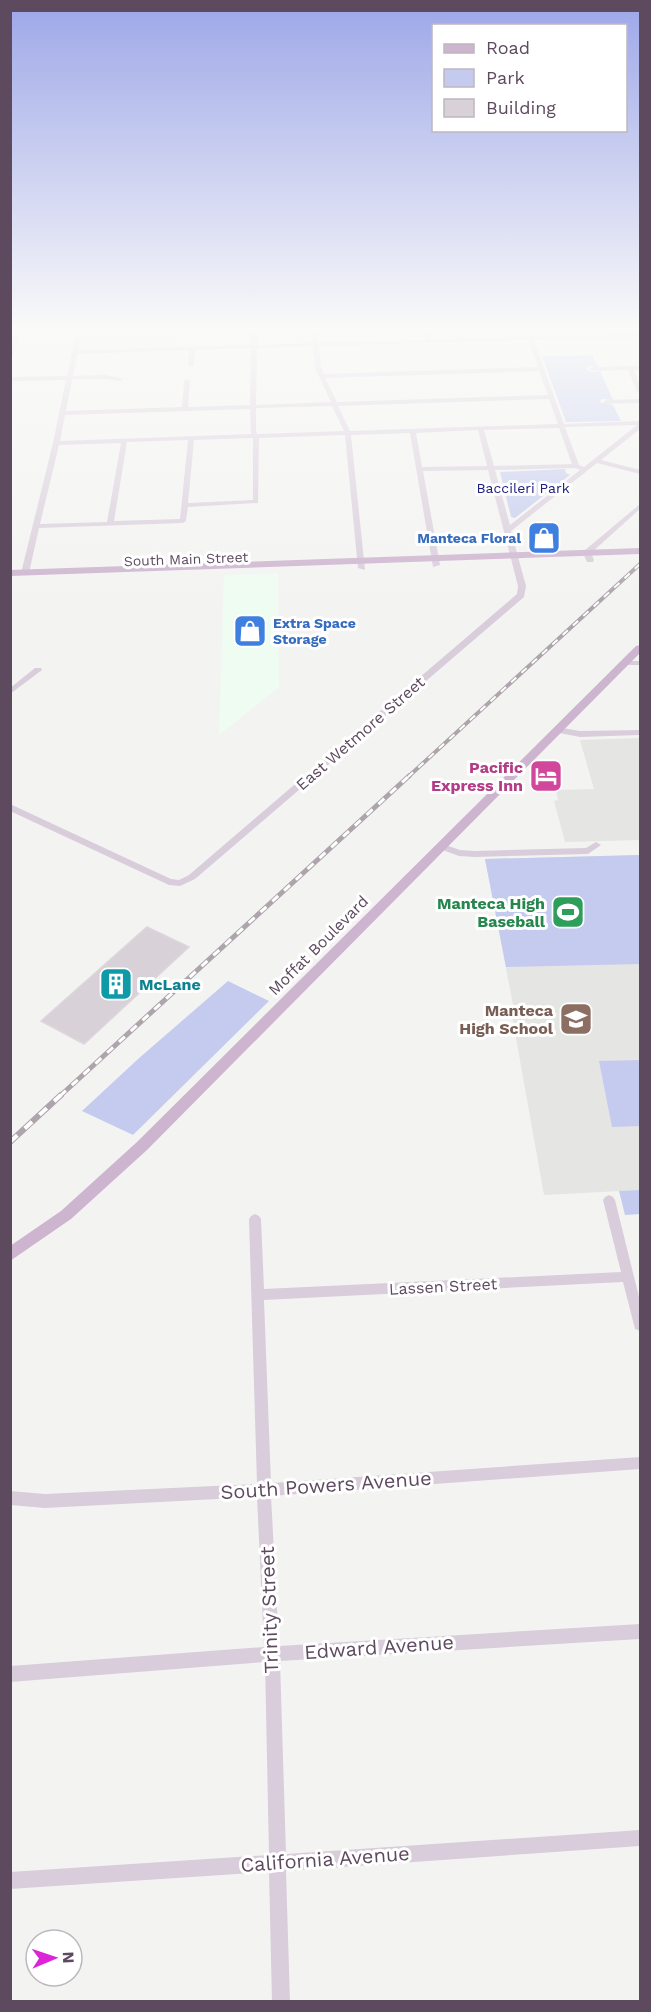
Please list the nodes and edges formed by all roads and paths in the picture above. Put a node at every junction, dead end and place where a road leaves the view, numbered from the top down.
1 (61, 420) edge
2 (253, 420) edge
3 (343, 420) edge
4 (559, 420) edge
5 (640, 424) edge
6 (561, 426) junction
7 (481, 429) junction
8 (413, 431) junction
9 (348, 433) junction
10 (255, 436) junction
11 (191, 439) junction
12 (124, 441) junction
13 (56, 443) junction
14 (598, 460) junction
15 (576, 466) junction
16 (491, 468) junction
17 (420, 469) junction
18 (585, 470) junction
19 (640, 472) edge
20 (185, 505) junction
21 (640, 506) edge
22 (110, 524) junction
23 (36, 526) junction
24 (507, 531) junction
25 (640, 551) edge
26 (589, 557) junction
27 (640, 558) edge
28 (514, 559) junction
29 (435, 562) junction
30 (361, 565) junction
31 (179, 570) junction
32 (25, 573) junction
33 (10, 576) edge
34 (640, 648) edge
35 (625, 663) junction
36 (640, 663) edge
37 (38, 670) dead end
38 (10, 692) edge
39 (557, 730) junction
40 (640, 733) edge
41 (10, 807) edge
42 (596, 845) dead end
43 (440, 846) junction
44 (609, 1200) dead end
45 (255, 1219) dead end
46 (10, 1256) edge
47 (628, 1277) junction
48 (258, 1295) junction
49 (640, 1325) edge
50 (640, 1463) edge
51 (264, 1490) junction
52 (10, 1498) edge
53 (640, 1631) edge
54 (272, 1654) junction
55 (10, 1674) edge
56 (640, 1838) edge
57 (276, 1862) junction
58 (10, 1881) edge
59 (281, 2001) edge

1 - 13 street
2 - 10 street
3 - 9 street
4 - 6 street
5 - 6 street
5 - 14 street
6 - 7 street
6 - 15 street
7 - 8 street
7 - 16 street, East Wetmore Street
8 - 9 street
8 - 17 street
9 - 10 street
9 - 30 street
10 - 11 street
10 - 20 street
11 - 12 street
11 - 20 street
12 - 13 street
12 - 22 street
13 - 23 street
14 - 18 street
14 - 19 street
15 - 16 street
15 - 18 street
16 - 17 street
16 - 24 street, East Wetmore Street
17 - 29 street
18 - 24 street
20 - 22 street
21 - 26 street
22 - 23 street
23 - 32 street
24 - 28 street, East Wetmore Street
25 - 26 main road, South Main Street
26 - 27 main road, South Main Street
26 - 28 main road, South Main Street
28 - 29 main road, South Main Street
28 - 41 street, East Wetmore Street
29 - 30 main road, South Main Street
30 - 31 main road, South Main Street
31 - 32 main road, South Main Street
31 - 33 main road, South Main Street
32 - 33 main road, South Main Street
34 - 35 main road, Moffat Boulevard
35 - 36 street
35 - 39 main road, Moffat Boulevard
37 - 38 street
39 - 40 street
39 - 43 main road, Moffat Boulevard
42 - 43 street
43 - 46 main road, Moffat Boulevard
44 - 47 street
45 - 48 street, Trinity Street
47 - 48 street, Lassen Street
47 - 49 street
48 - 51 street, Trinity Street
50 - 51 street, South Powers Avenue
51 - 52 street, South Powers Avenue
51 - 54 street, Trinity Street
53 - 54 street, Edward Avenue
54 - 55 street, Edward Avenue
54 - 57 street, Trinity Street
56 - 57 street, California Avenue
57 - 58 street, California Avenue
57 - 59 street, Trinity Street

